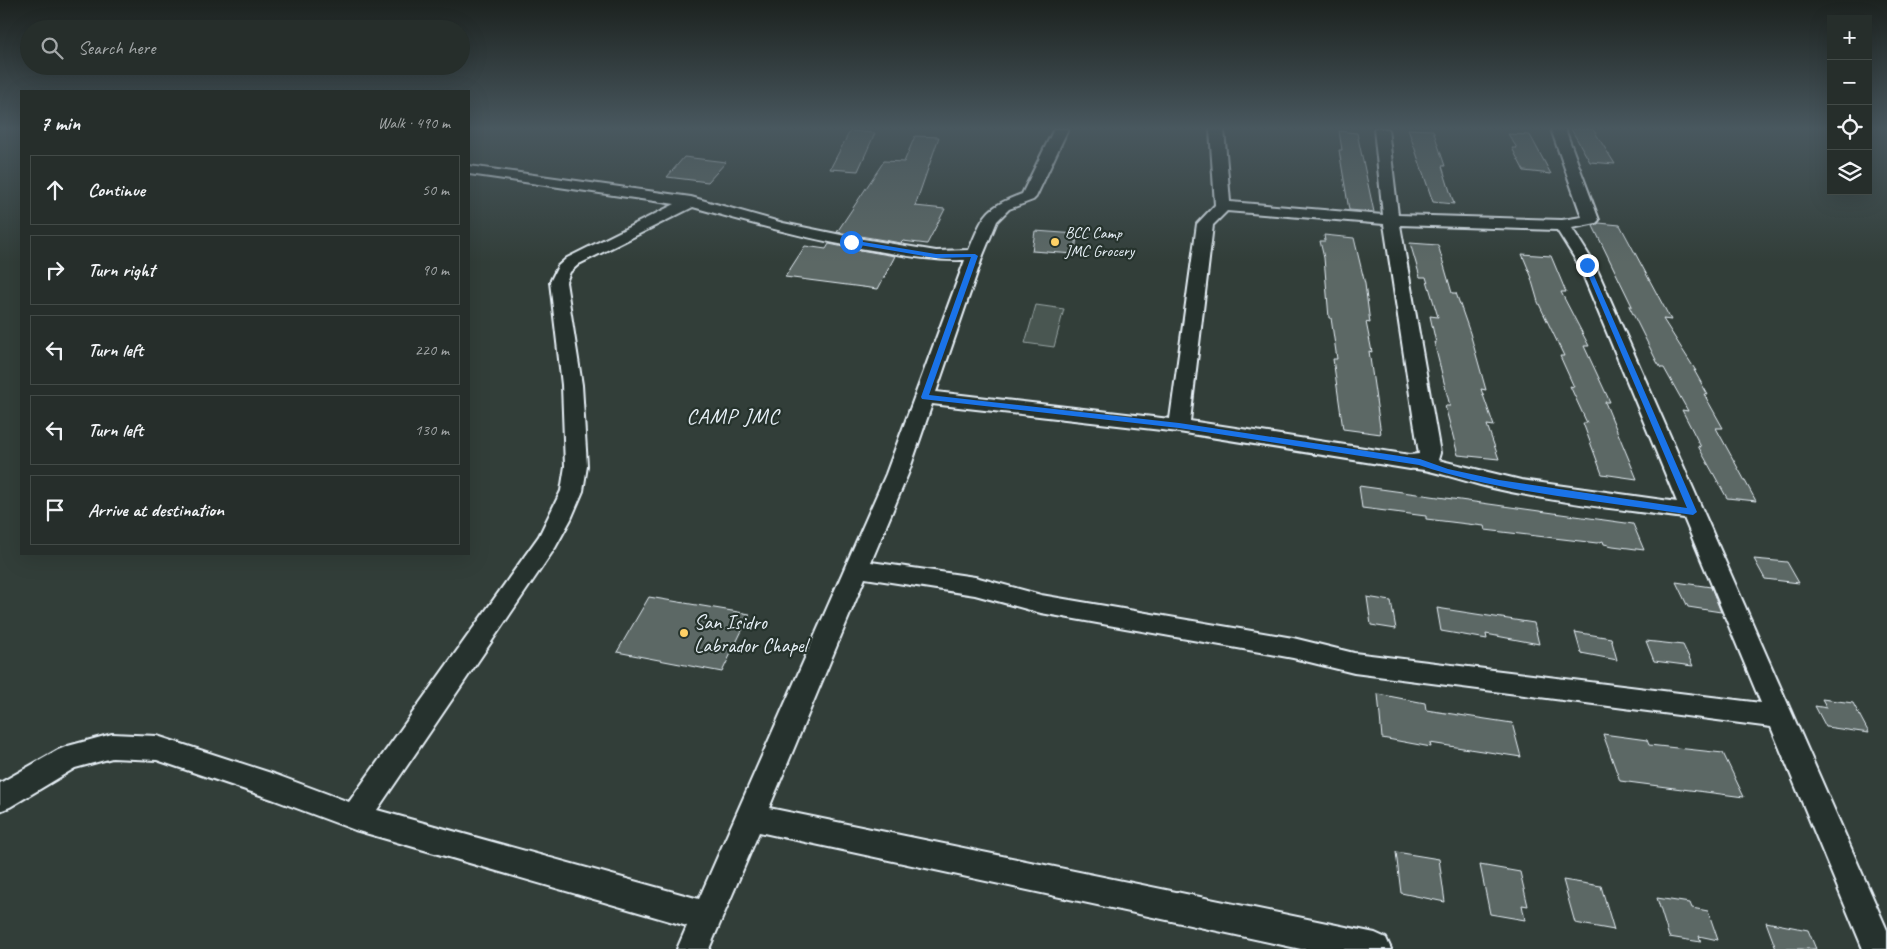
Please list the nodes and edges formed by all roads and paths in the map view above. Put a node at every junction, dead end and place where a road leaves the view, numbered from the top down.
1 (492, 173) edge
2 (1040, 173) edge
3 (1220, 173) edge
4 (1386, 173) edge
5 (1574, 173) edge
6 (690, 202) junction
7 (1223, 206) junction
8 (1392, 220) junction
9 (1562, 225) junction
10 (975, 256) junction
11 (925, 397) junction
12 (1179, 426) junction
13 (1420, 462) junction
14 (1693, 512) junction
15 (857, 568) junction
16 (1780, 717) junction
17 (0, 798) edge
18 (355, 818) junction
19 (751, 818) junction
20 (707, 916) junction
21 (693, 949) edge
22 (1375, 949) edge
23 (1879, 949) edge

1 - 6 street
2 - 10 street
3 - 7 street
4 - 8 street
5 - 9 street
6 - 10 street
6 - 18 street
7 - 8 street
7 - 12 street
8 - 9 street
8 - 13 street
9 - 14 street
10 - 11 street
11 - 12 street
11 - 15 street
12 - 13 street
13 - 14 street
14 - 16 street
15 - 16 street
15 - 19 street
16 - 23 street
17 - 18 street
18 - 20 street
19 - 20 street
19 - 22 street
20 - 21 street

